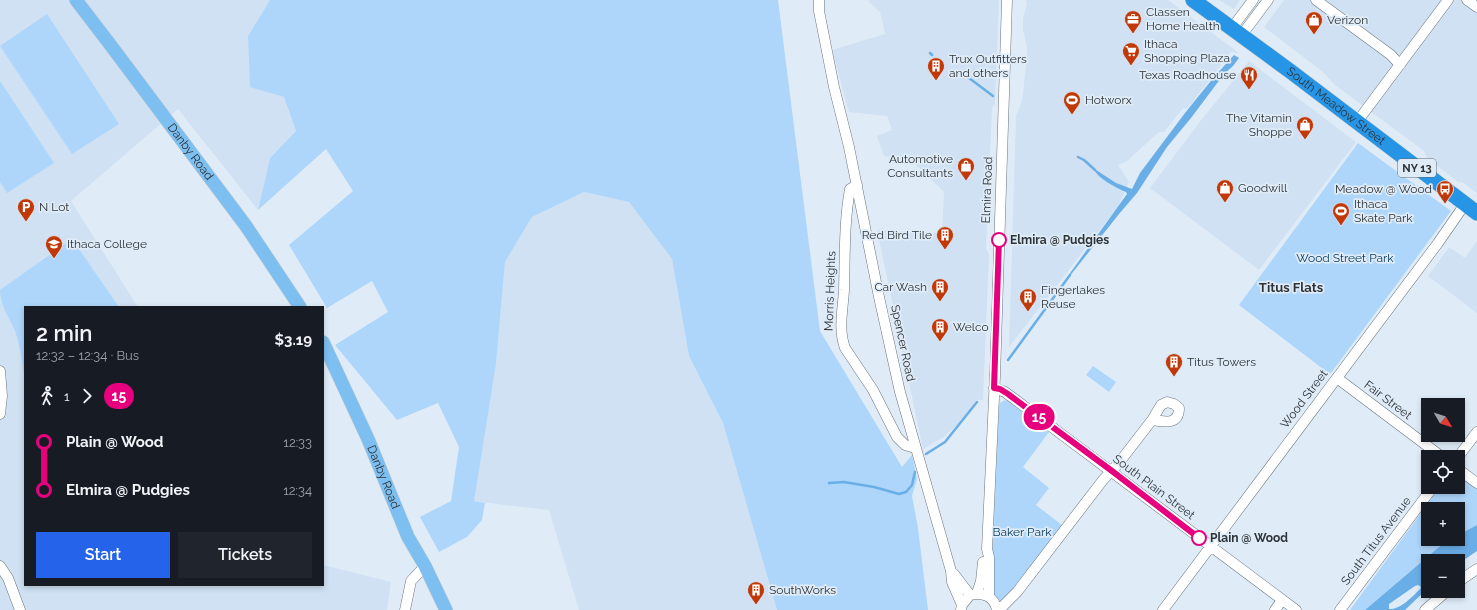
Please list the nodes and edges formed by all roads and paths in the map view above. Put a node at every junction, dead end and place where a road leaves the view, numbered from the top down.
1 (76, 0) edge
2 (818, 0) edge
3 (1007, 0) edge
4 (1193, 0) edge
5 (1253, 0) edge
6 (1268, 0) edge
7 (1316, 0) edge
8 (1448, 0) edge
9 (1467, 0) edge
10 (1477, 7) edge
11 (1236, 32) junction
12 (1400, 65) junction
13 (1357, 122) junction
14 (857, 185) junction
15 (1471, 209) edge
16 (299, 306) edge
17 (324, 344) edge
18 (0, 371) edge
19 (1337, 378) junction
20 (994, 388) junction
21 (0, 414) edge
22 (1152, 420) dead end
23 (1477, 432) edge
24 (915, 448) junction
25 (1433, 450) edge
26 (1463, 450) edge
27 (1112, 471) junction
28 (1465, 474) edge
29 (1477, 483) edge
30 (1428, 494) edge
31 (1210, 546) junction
32 (987, 549) junction
33 (0, 566) edge
34 (425, 566) junction
35 (1477, 569) edge
36 (951, 571) junction
37 (1465, 577) edge
38 (973, 594) junction
39 (989, 596) junction
40 (1439, 598) edge
41 (1282, 600) junction
42 (961, 607) edge
43 (20, 610) edge
44 (405, 610) edge
45 (446, 610) edge
46 (997, 610) edge
47 (1163, 610) edge
48 (1275, 610) edge
49 (1296, 610) edge
50 (1340, 610) edge
51 (1425, 610) edge

1 - 16 main road, Danby Road
2 - 14 street, Spencer Road
3 - 20 street, Elmira Road
4 - 11 highway, South Meadow Street / NY 13
5 - 11 street
6 - 11 street
7 - 12 street
8 - 12 street
9 - 10 street
11 - 13 highway, South Meadow Street / NY 13
12 - 13 street
13 - 15 highway, South Meadow Street / NY 13
14 - 24 street, Spencer Road
14 - 24 street, Morris Heights
15 - 19 street, Wood Street
17 - 34 main road, Danby Road
18 - 21 street
19 - 25 street, Fair Street
19 - 31 street, Wood Street
20 - 27 street, South Plain Street
20 - 32 street, Elmira Road
22 - 27 street
23 - 26 street
24 - 36 street, Spencer Road
27 - 31 street, South Plain Street
27 - 46 street
28 - 29 street
30 - 50 street, South Titus Avenue
31 - 41 street, South Plain Street
31 - 47 street, Wood Street
32 - 38 street, Elmira Road
32 - 39 street, Elmira Road
33 - 43 street
34 - 44 street
34 - 45 main road, Danby Road
35 - 37 street
36 - 38 street, Spencer Road
36 - 42 street, Spencer Road
38 - 39 street
38 - 42 street
39 - 46 street
40 - 51 street
41 - 48 street
41 - 49 street, South Plain Street

